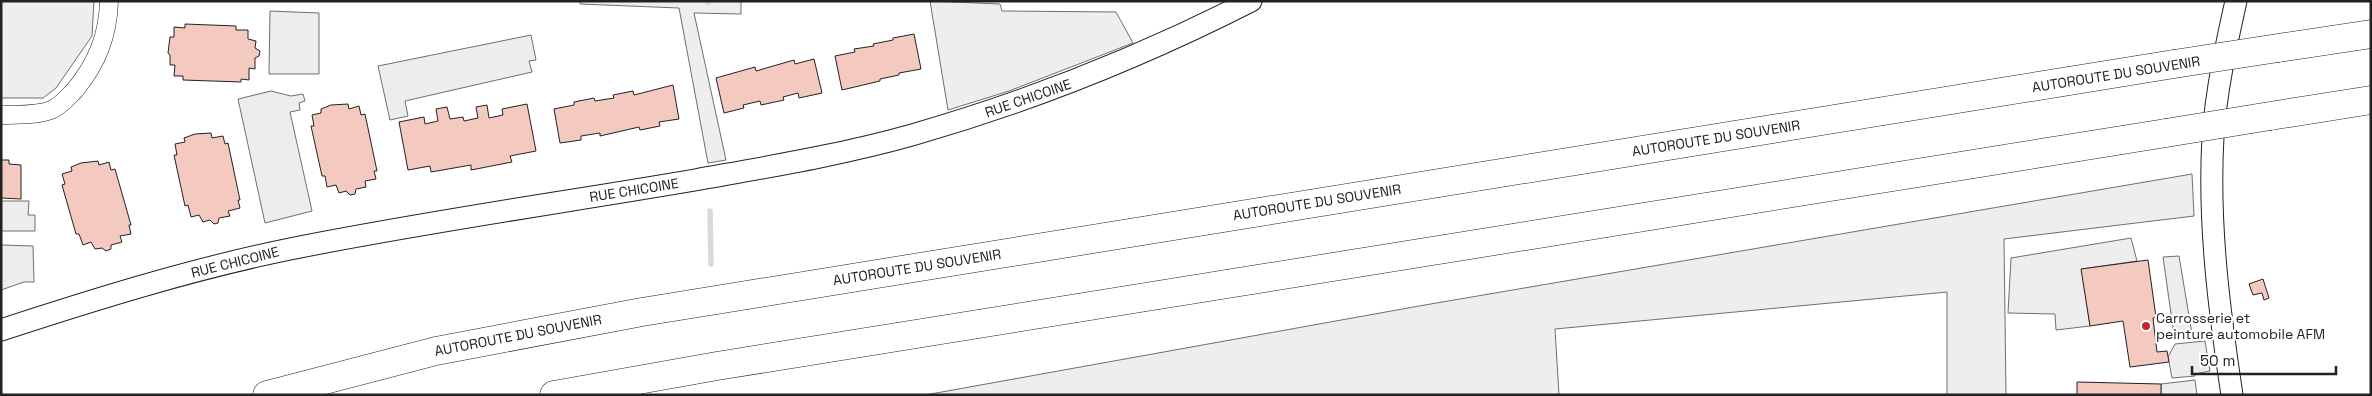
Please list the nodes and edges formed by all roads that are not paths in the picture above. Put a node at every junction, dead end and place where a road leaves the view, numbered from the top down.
1 (109, 1) edge
2 (1251, 1) edge
3 (2236, 1) edge
4 (2371, 34) edge
5 (2371, 100) edge
6 (1, 115) edge
7 (1, 330) edge
8 (267, 395) edge
9 (554, 395) edge
10 (2232, 395) edge

1 - 6 street
2 - 7 street, RUE CHICOINE
3 - 10 street
4 - 8 highway, AUTOROUTE DU SOUVENIR, bridge
5 - 9 highway, bridge

